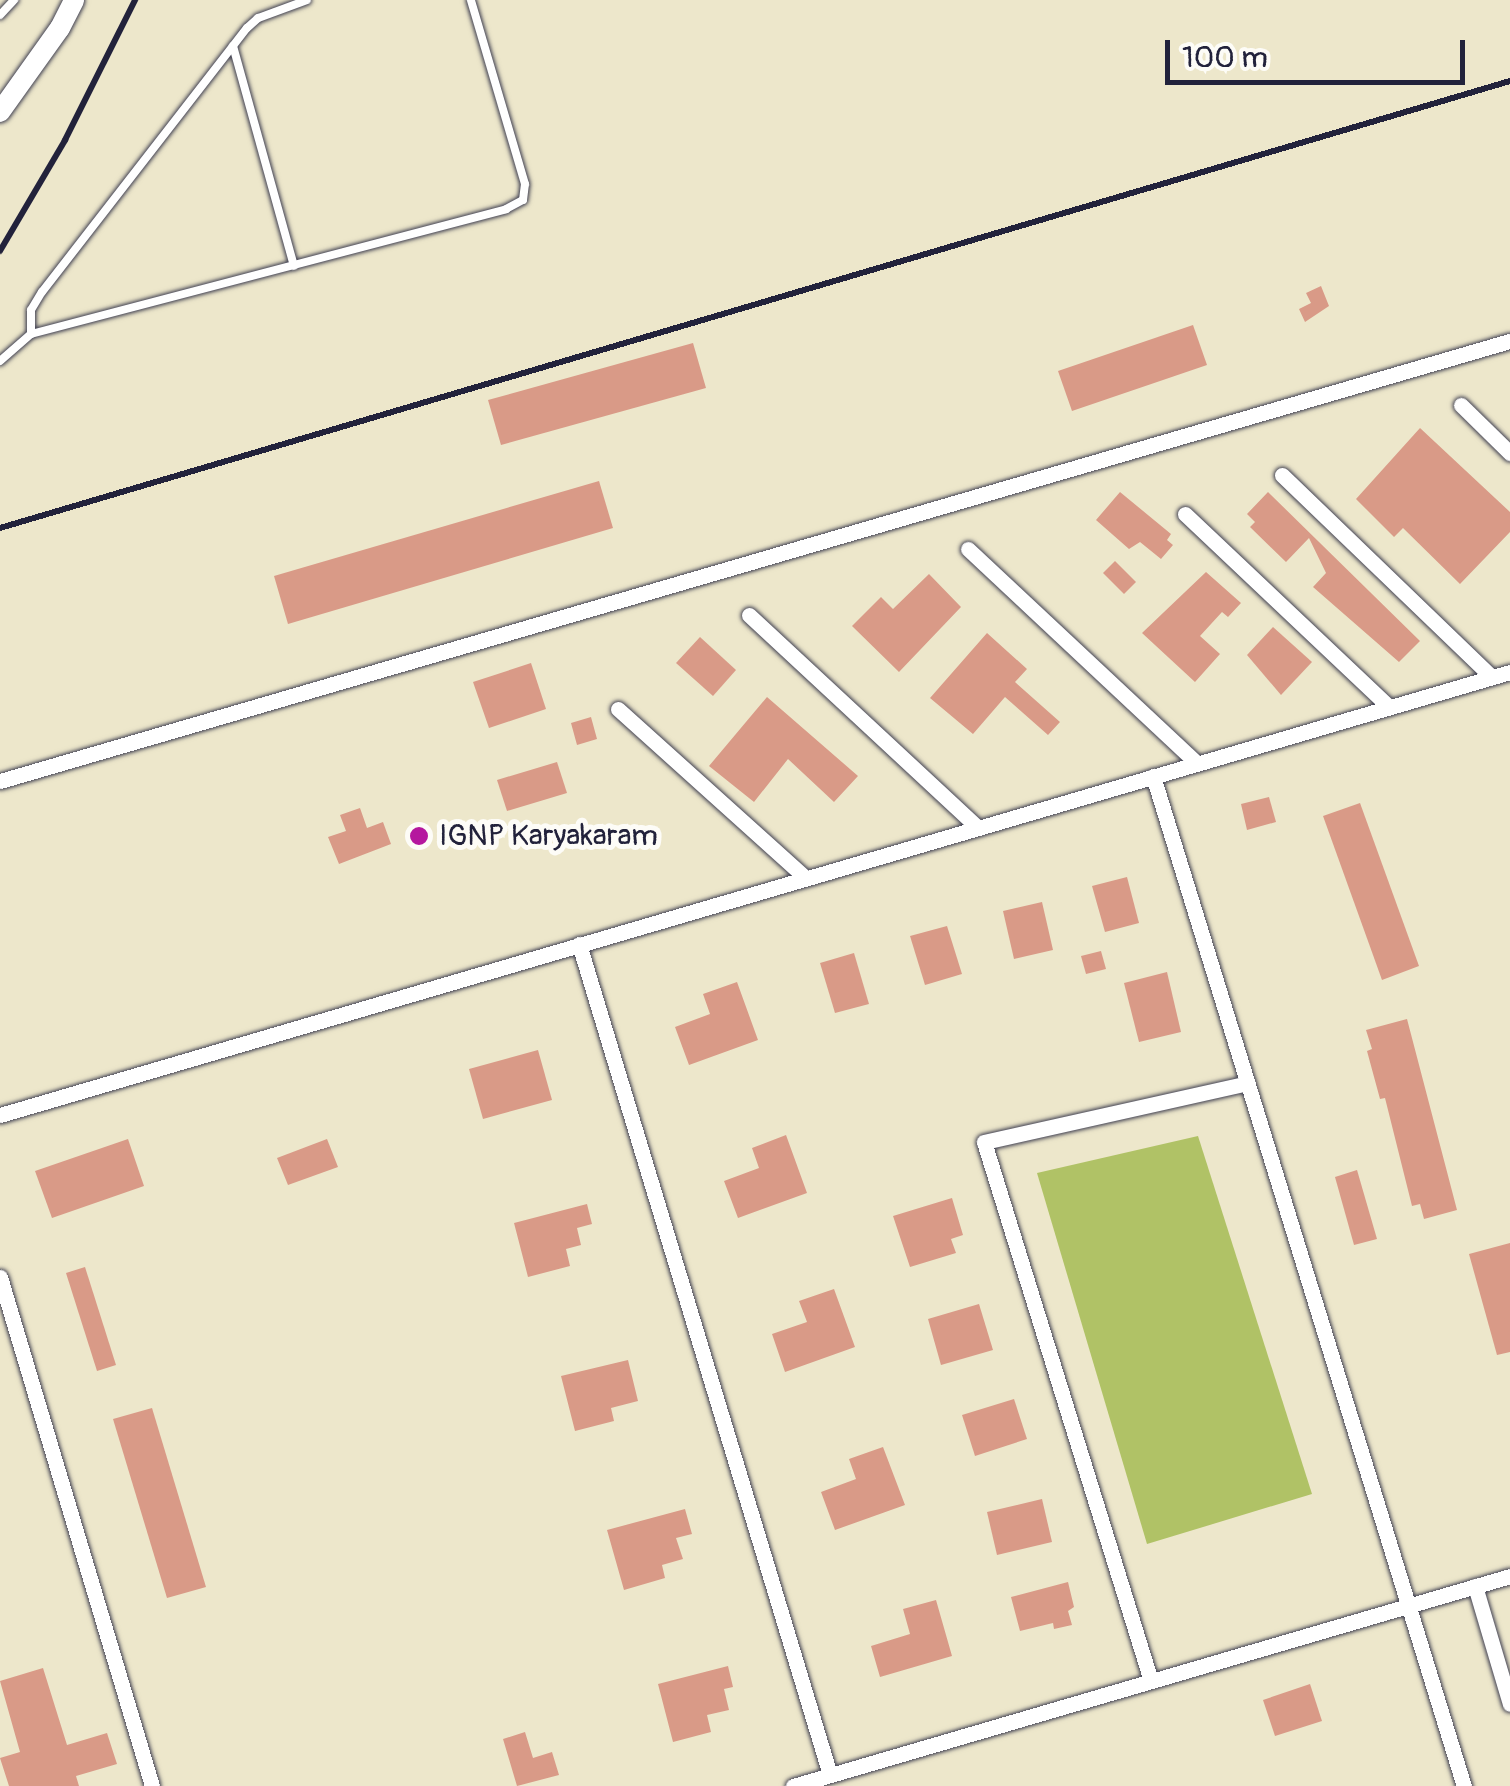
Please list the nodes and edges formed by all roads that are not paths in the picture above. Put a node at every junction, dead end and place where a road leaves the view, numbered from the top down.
1 (14, 0) edge
2 (74, 0) edge
3 (307, 0) edge
4 (471, 0) edge
5 (0, 15) edge
6 (233, 46) junction
7 (0, 112) edge
8 (294, 266) junction
9 (30, 334) junction
10 (1510, 341) edge
11 (0, 361) edge
12 (1461, 405) dead end
13 (1510, 453) edge
14 (1282, 475) dead end
15 (1186, 514) dead end
16 (968, 550) dead end
17 (749, 616) dead end
18 (1510, 672) edge
19 (1492, 678) junction
20 (1388, 708) junction
21 (618, 709) dead end
22 (1197, 763) junction
23 (1153, 776) junction
24 (0, 780) edge
25 (978, 828) junction
26 (806, 878) junction
27 (580, 944) junction
28 (1248, 1083) junction
29 (0, 1115) edge
30 (0, 1276) edge
31 (1510, 1576) edge
32 (1476, 1586) junction
33 (1408, 1606) junction
34 (1151, 1681) junction
35 (1510, 1704) edge
36 (830, 1775) junction
37 (152, 1786) edge
38 (793, 1786) edge
39 (1464, 1786) edge

1 - 5 lane
2 - 7 street
3 - 6 lane
4 - 8 lane
6 - 8 lane
6 - 9 lane
8 - 9 lane
9 - 11 lane
10 - 24 street
12 - 13 street
14 - 19 street
15 - 20 street
16 - 22 street
17 - 25 street
18 - 19 street
19 - 20 street
20 - 22 street
21 - 26 street
22 - 23 street
23 - 25 street
23 - 28 street
25 - 26 street
26 - 27 street
27 - 29 street
27 - 36 street
28 - 33 street
28 - 34 street
30 - 37 street
31 - 32 street
32 - 33 street
32 - 35 street
33 - 34 street
33 - 39 street
34 - 36 street
36 - 38 street

